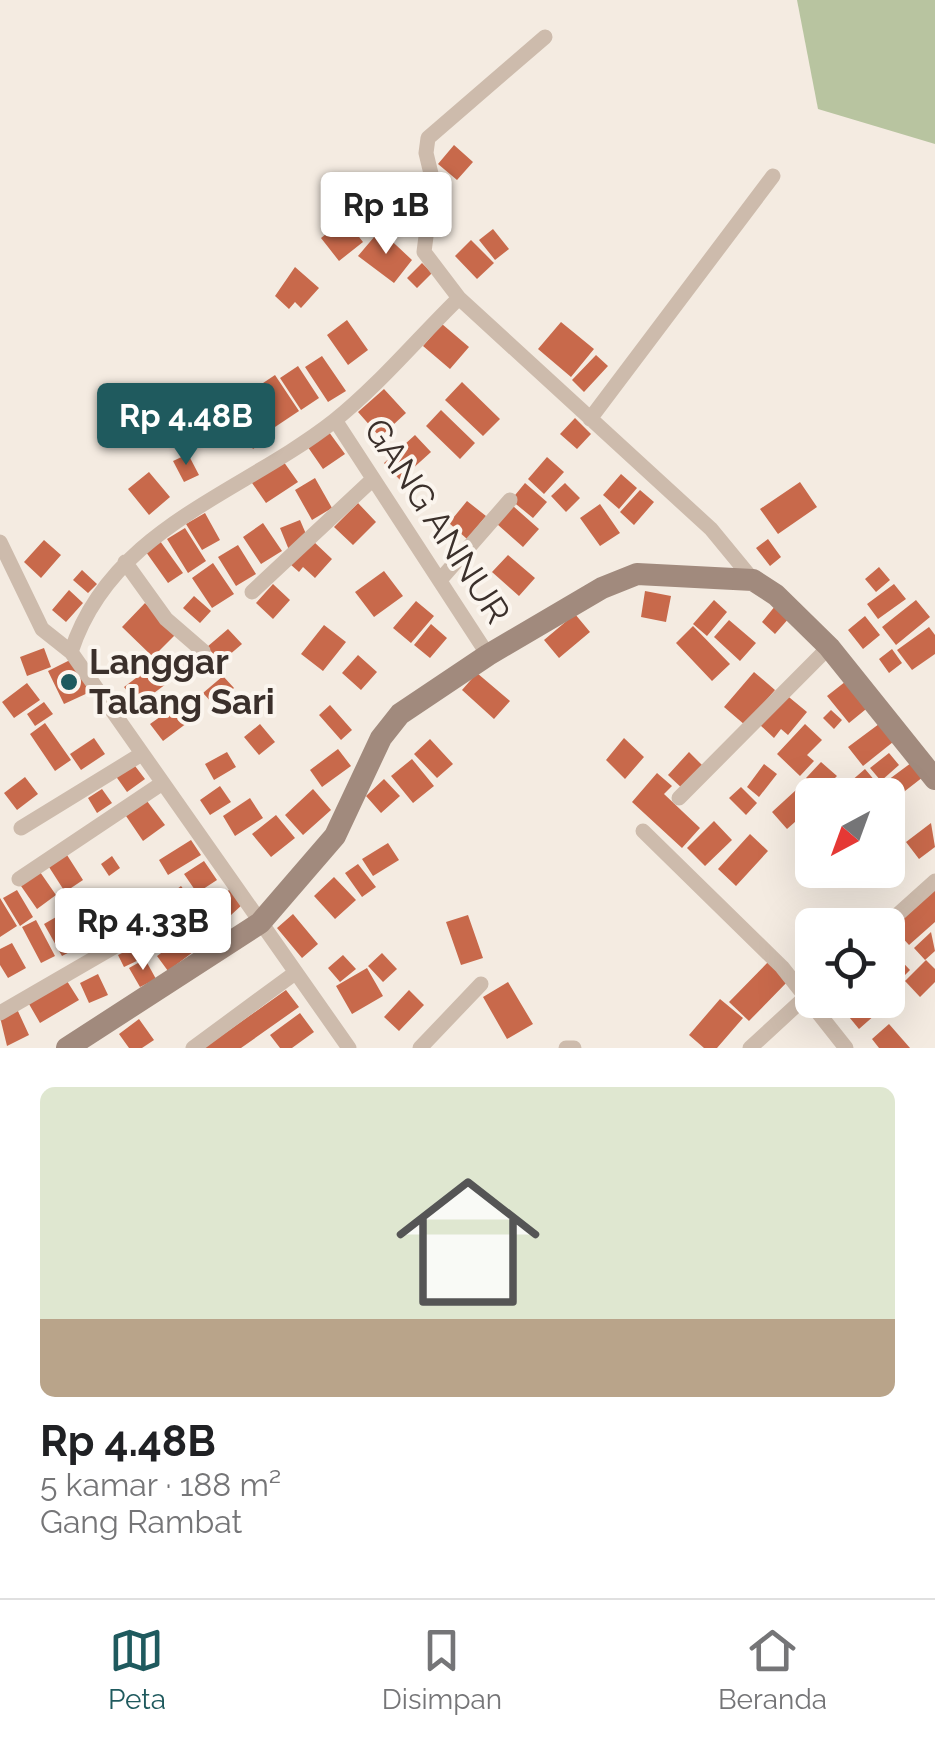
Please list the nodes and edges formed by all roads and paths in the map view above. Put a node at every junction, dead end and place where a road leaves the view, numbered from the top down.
1 (545, 37) dead end
2 (773, 176) dead end
3 (460, 298) junction
4 (590, 419) junction
5 (335, 420) junction
6 (373, 480) junction
7 (510, 500) dead end
8 (0, 542) edge
9 (125, 562) junction
10 (440, 580) junction
11 (752, 580) junction
12 (252, 592) dead end
13 (829, 646) junction
14 (203, 650) dead end
15 (71, 652) junction
16 (488, 655) junction
17 (140, 754) junction
18 (935, 779) edge
19 (161, 784) junction
20 (680, 798) dead end
21 (21, 828) dead end
22 (643, 830) dead end
23 (19, 878) dead end
24 (935, 881) edge
25 (905, 908) edge
26 (260, 923) junction
27 (138, 933) dead end
28 (295, 972) junction
29 (795, 978) edge
30 (482, 984) dead end
31 (795, 1007) edge
32 (0, 1013) edge
33 (826, 1018) edge
34 (67, 1048) edge
35 (193, 1048) edge
36 (349, 1048) edge
37 (420, 1048) edge
38 (566, 1048) edge
39 (574, 1048) edge
40 (750, 1048) edge
41 (846, 1048) edge

1 - 3 street
2 - 4 street
3 - 4 street
3 - 5 street
4 - 11 street
5 - 6 street, GANG ANNUR
5 - 9 street
6 - 10 street, GANG ANNUR
6 - 12 street
7 - 10 street
8 - 15 street
9 - 14 street
9 - 15 street
10 - 16 street, GANG ANNUR
11 - 13 street
11 - 16 street
13 - 18 street
13 - 20 street
15 - 17 street
16 - 26 street
17 - 19 street
17 - 21 street
19 - 23 street
19 - 26 street
22 - 29 street
24 - 25 street
26 - 28 street
26 - 34 street
27 - 32 street
28 - 35 street
28 - 36 street
30 - 37 street
31 - 40 street
33 - 41 street
38 - 39 street

